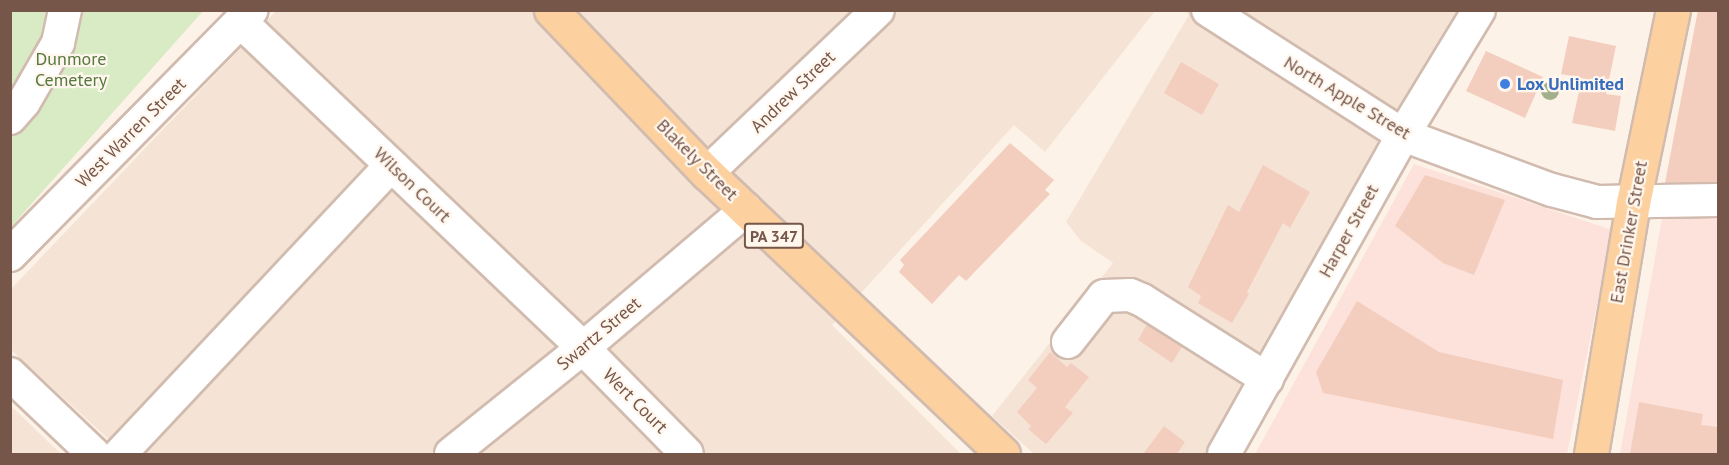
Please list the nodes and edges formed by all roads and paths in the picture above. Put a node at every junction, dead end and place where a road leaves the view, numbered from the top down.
1 (65, 10) edge
2 (551, 10) edge
3 (879, 10) edge
4 (1208, 10) edge
5 (1479, 10) edge
6 (1673, 10) edge
7 (246, 16) edge
8 (10, 118) edge
9 (1403, 135) junction
10 (391, 165) junction
11 (707, 173) junction
12 (1719, 201) edge
13 (1633, 203) junction
14 (746, 210) junction
15 (10, 255) edge
16 (1068, 342) dead end
17 (582, 348) junction
18 (10, 374) edge
19 (1267, 379) junction
20 (94, 454) edge
21 (120, 454) edge
22 (451, 454) edge
23 (687, 454) edge
24 (1003, 454) edge
25 (1224, 454) edge
26 (1592, 454) edge

1 - 8 street
2 - 11 main road, Blakely Street / PA 347
3 - 11 street, Andrew Street
4 - 9 street, North Apple Street
5 - 9 street, Harper Street
6 - 13 main road, East Drinker Street
7 - 10 street, Wilson Court
7 - 15 street, West Warren Street
9 - 13 street, North Apple Street
9 - 19 street, Harper Street
10 - 17 street, Wilson Court
10 - 21 street
11 - 14 main road, Blakely Street / PA 347
12 - 13 street, North Apple Street
13 - 26 main road, East Drinker Street
14 - 17 street, Swartz Street
14 - 24 main road, Blakely Street / PA 347
16 - 19 street
17 - 22 street, Swartz Street
17 - 23 street, Wert Court
18 - 20 street
19 - 25 street, Harper Street

